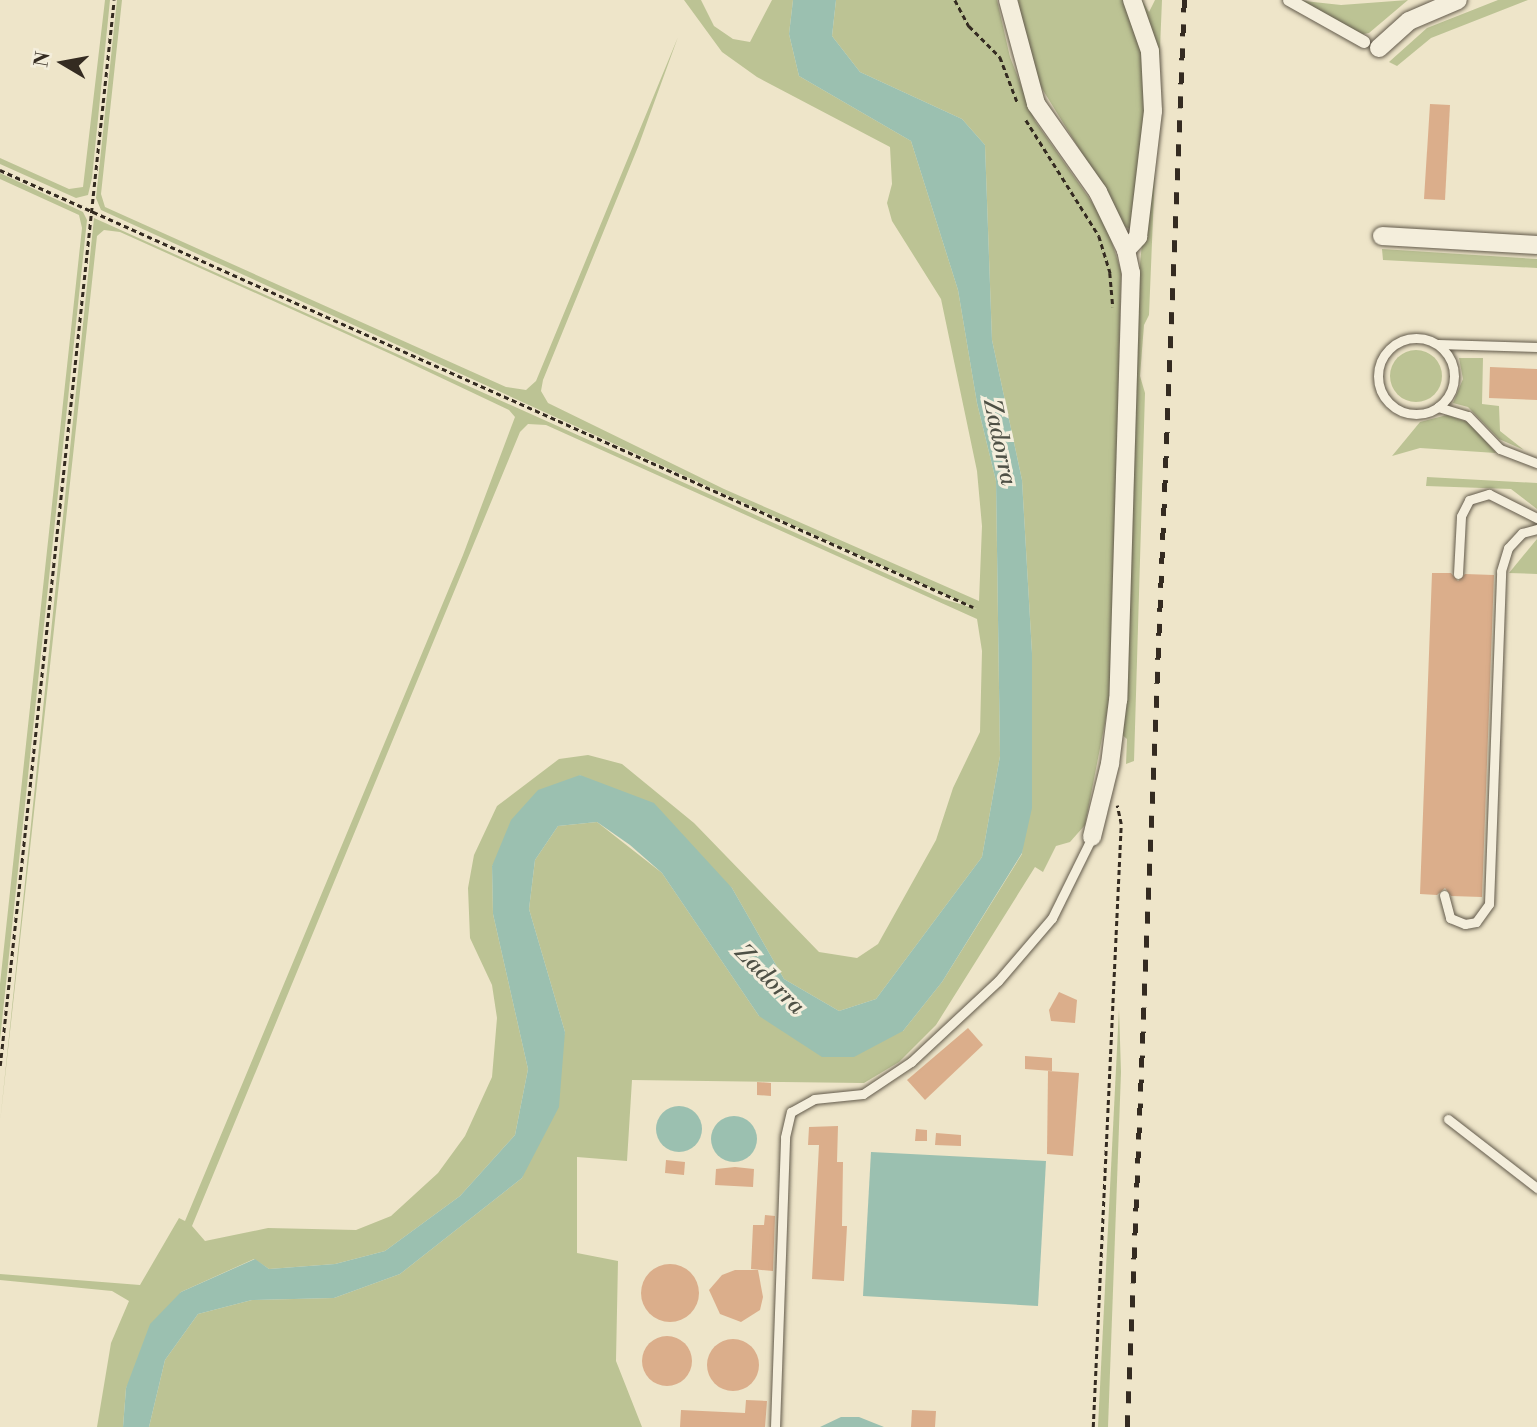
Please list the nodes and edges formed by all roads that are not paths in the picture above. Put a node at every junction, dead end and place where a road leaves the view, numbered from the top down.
1 (1008, 0) edge
2 (1132, 0) edge
3 (1289, 0) edge
4 (1458, 0) edge
5 (1372, 45) joint
6 (1382, 236) dead end
7 (1537, 245) edge
8 (1126, 250) junction
9 (1438, 344) junction
10 (1537, 347) edge
11 (1438, 407) junction
12 (1537, 464) edge
13 (1537, 518) edge
14 (1537, 529) edge
15 (1458, 574) dead end
16 (1092, 837) joint
17 (1444, 895) dead end
18 (1448, 1119) dead end
19 (1537, 1188) edge
20 (775, 1427) edge

1 - 8 street
2 - 8 street
3 - 5 street
4 - 5 street
6 - 7 street
8 - 16 street
9 - 10 lane
9 - 11 lane
9 - 11 lane
11 - 12 lane
13 - 15 lane
14 - 17 lane
16 - 20 lane
18 - 19 lane

